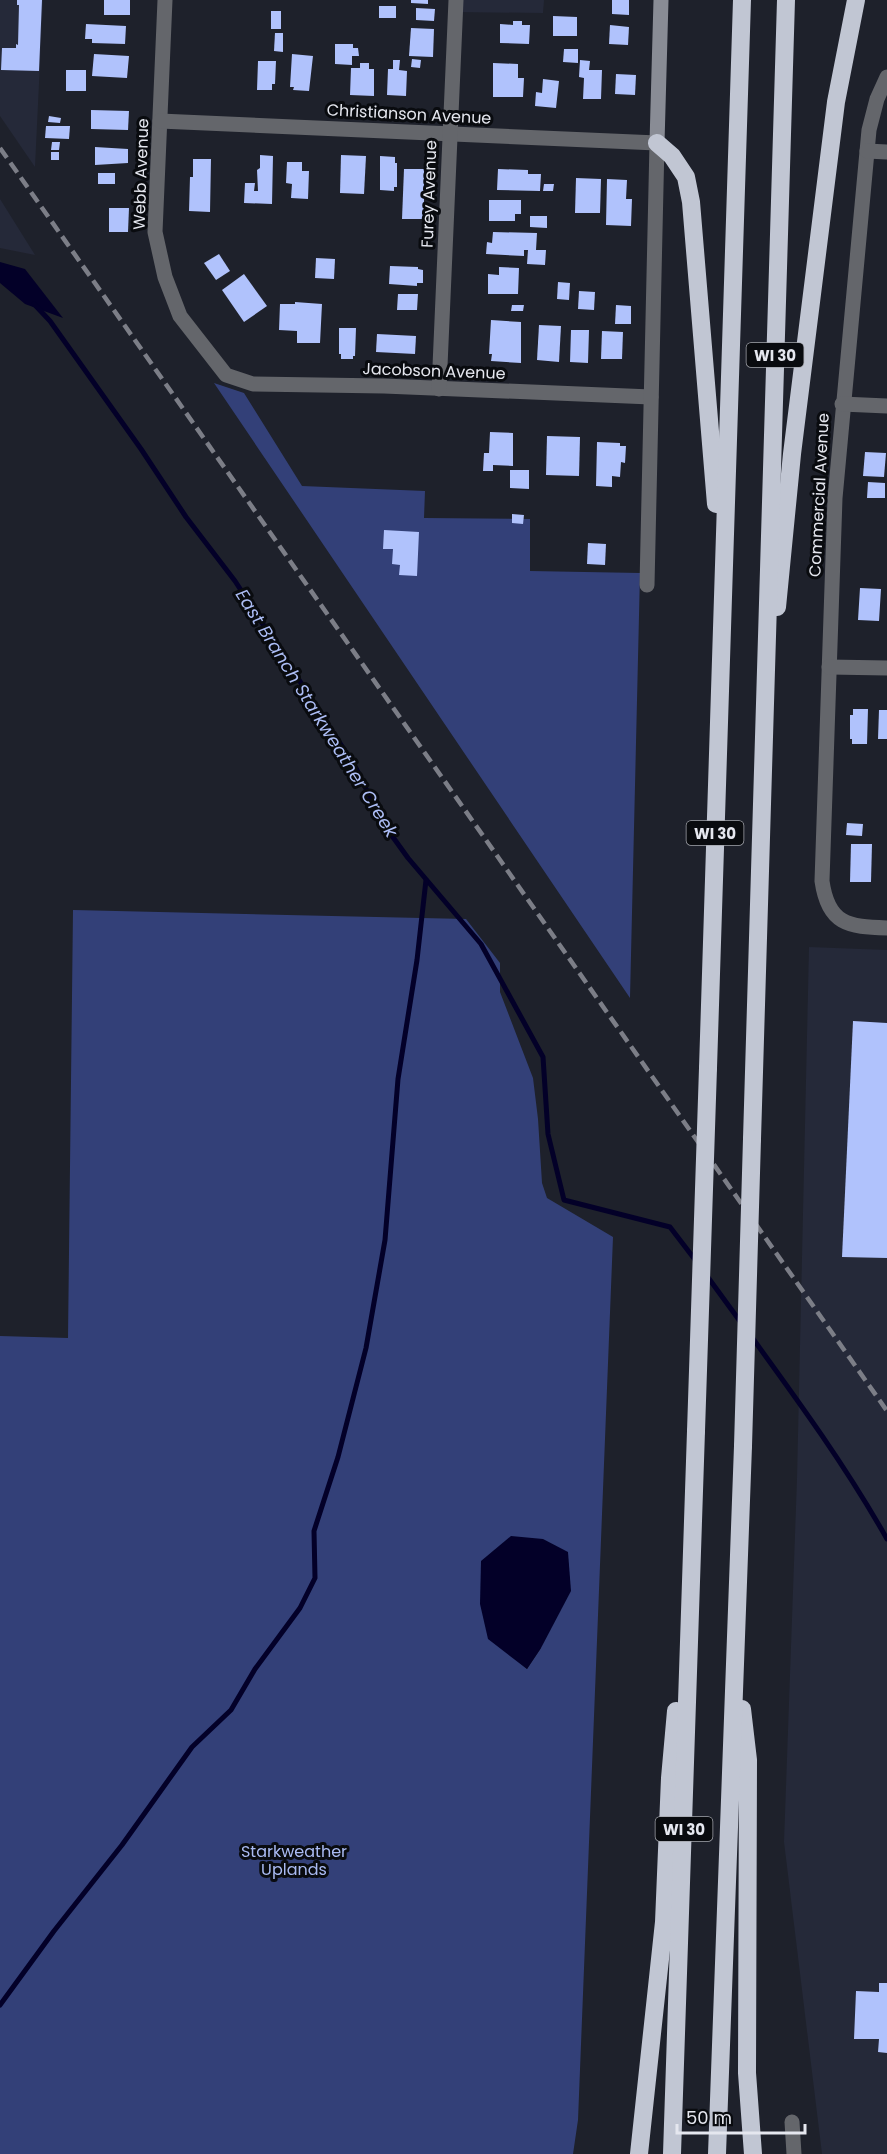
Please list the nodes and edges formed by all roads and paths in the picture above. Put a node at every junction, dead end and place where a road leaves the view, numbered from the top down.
1 (165, 0) edge
2 (456, 0) edge
3 (661, 0) edge
4 (742, 0) edge
5 (786, 0) edge
6 (856, 0) edge
7 (887, 76) edge
8 (160, 121) junction
9 (450, 134) junction
10 (657, 143) junction
11 (867, 151) junction
12 (887, 152) edge
13 (220, 369) joint
14 (439, 389) junction
15 (651, 397) junction
16 (842, 404) junction
17 (887, 406) edge
18 (647, 585) dead end
19 (723, 599) junction
20 (829, 666) junction
21 (887, 668) edge
22 (764, 710) junction
23 (887, 928) edge
24 (694, 1503) junction
25 (736, 1652) junction
26 (792, 2122) dead end
27 (639, 2154) edge
28 (672, 2154) edge
29 (717, 2154) edge
30 (753, 2154) edge
31 (794, 2154) edge

1 - 8 street, Webb Avenue
2 - 9 street, Furey Avenue
3 - 10 street
4 - 19 highway, WI 30
5 - 22 highway, WI 30
6 - 22 highway
7 - 11 street, Commercial Avenue
8 - 9 street, Christianson Avenue
8 - 13 street, Webb Avenue
9 - 10 street, Christianson Avenue
9 - 14 street, Furey Avenue
10 - 15 street
10 - 19 highway
11 - 12 street
11 - 16 street, Commercial Avenue
13 - 14 street, Jacobson Avenue
14 - 15 street, Jacobson Avenue
15 - 18 street
16 - 17 street
16 - 20 street, Commercial Avenue
19 - 24 highway, WI 30, bridge
20 - 21 street
20 - 23 street, Commercial Avenue
22 - 25 highway, WI 30, bridge
24 - 27 highway
24 - 28 highway, WI 30
25 - 29 highway, WI 30
25 - 30 highway
26 - 31 street

